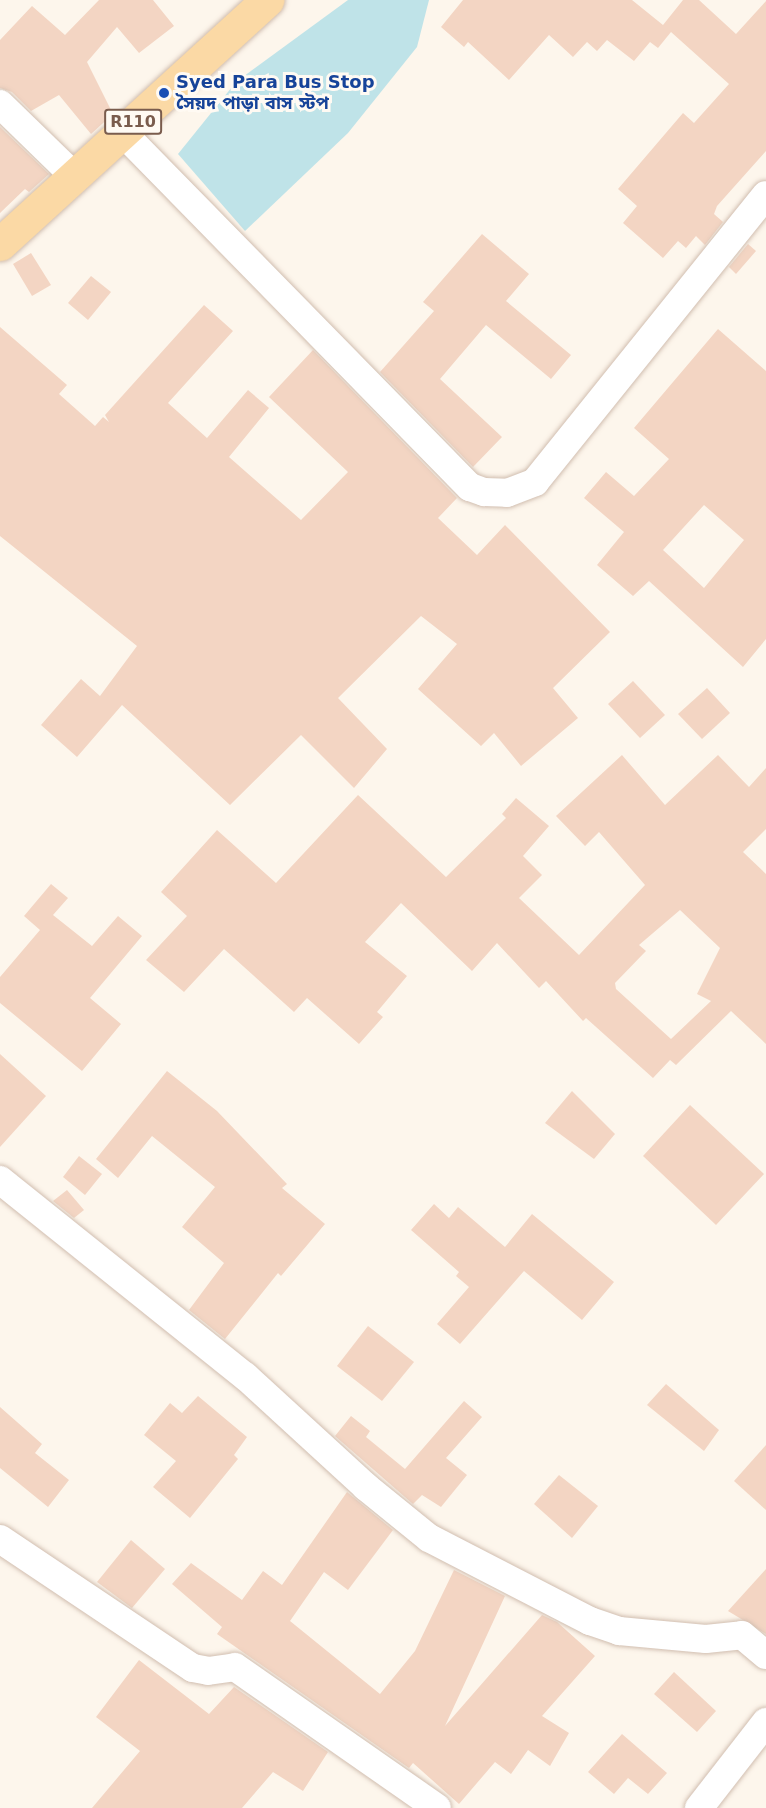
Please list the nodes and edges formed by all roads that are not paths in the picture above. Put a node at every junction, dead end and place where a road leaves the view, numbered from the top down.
1 (267, 0) edge
2 (0, 104) edge
3 (122, 132) junction
4 (76, 178) junction
5 (766, 195) edge
6 (0, 244) edge
7 (0, 1180) edge
8 (0, 1539) edge
9 (766, 1655) edge
10 (766, 1722) edge
11 (437, 1808) edge
12 (699, 1808) edge

1 - 3 main road, R110
2 - 4 street
3 - 4 main road, R110
3 - 5 street
4 - 6 main road, R110
7 - 9 street
8 - 11 street
10 - 12 street

